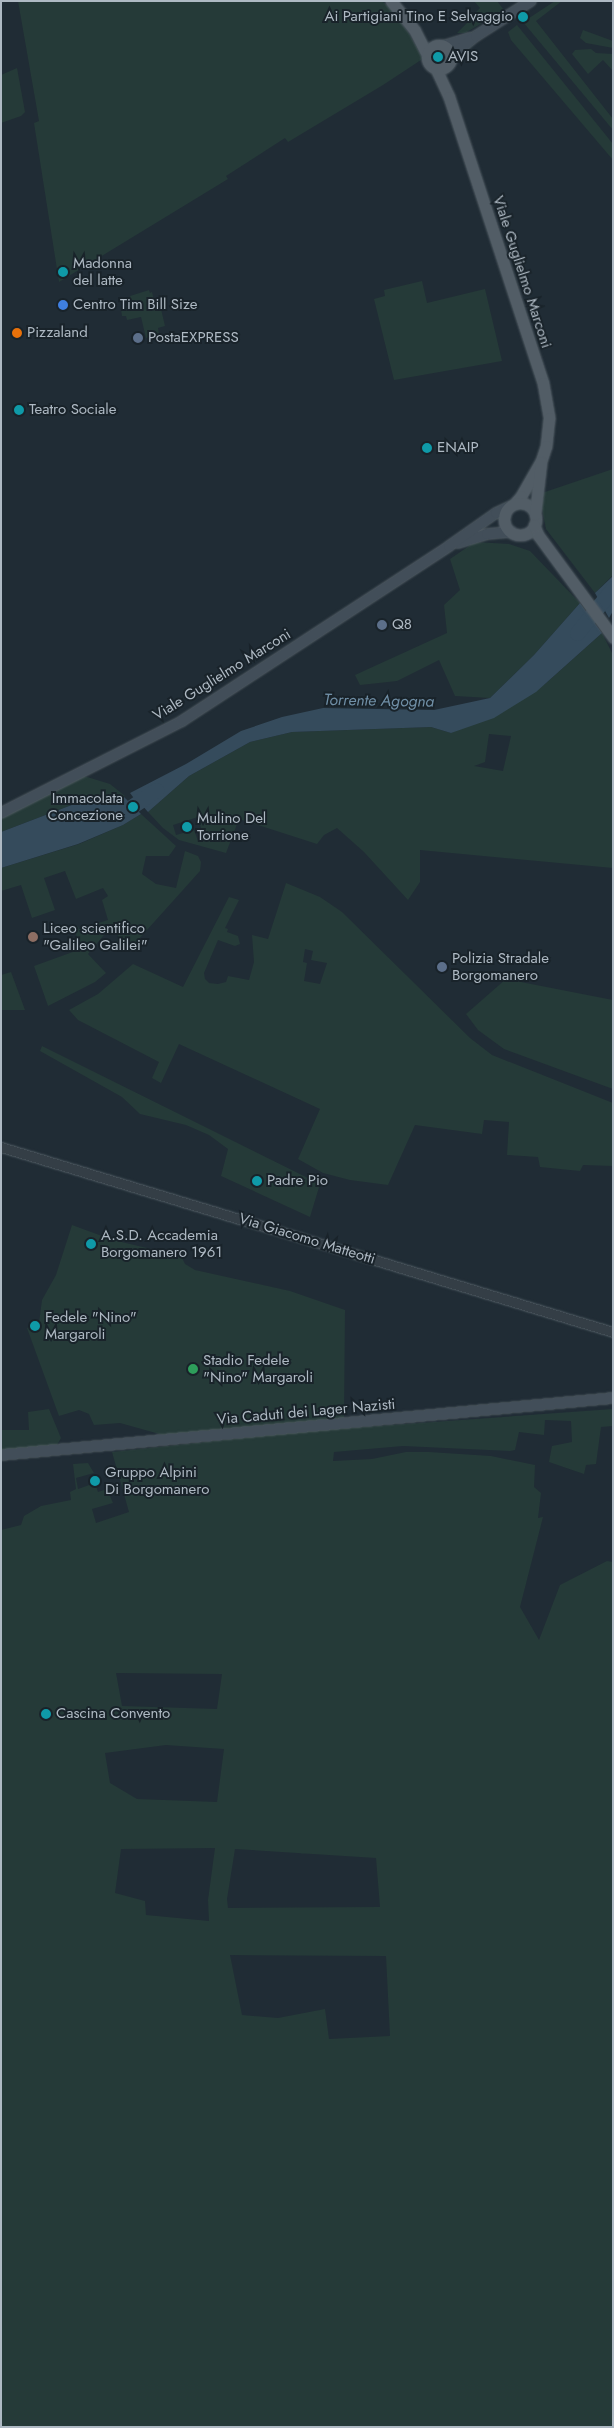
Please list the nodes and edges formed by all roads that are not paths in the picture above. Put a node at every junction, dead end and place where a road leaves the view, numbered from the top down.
1 (391, 1) edge
2 (531, 1) edge
3 (415, 31) junction
4 (478, 35) junction
5 (439, 46) junction
6 (427, 55) junction
7 (444, 64) junction
8 (541, 461) junction
9 (511, 506) junction
10 (535, 519) junction
11 (512, 532) junction
12 (525, 534) junction
13 (450, 546) junction
14 (557, 560) junction
15 (611, 635) edge
16 (1, 812) edge
17 (1, 1147) edge
18 (613, 1332) edge
19 (613, 1398) edge
20 (1, 1455) edge

1 - 3 main road
2 - 4 main road
3 - 5 main road
3 - 6 main road
4 - 5 main road
4 - 7 main road
5 - 6 main road
5 - 7 main road
6 - 7 main road
7 - 8 main road, Viale Guglielmo Marconi
8 - 9 main road, Viale Guglielmo Marconi
8 - 10 main road, Viale Guglielmo Marconi
9 - 10 main road
9 - 11 main road
9 - 13 main road, Viale Guglielmo Marconi
10 - 12 main road
10 - 14 main road
11 - 12 main road
11 - 13 main road, Viale Guglielmo Marconi
12 - 14 main road
13 - 16 main road, Viale Guglielmo Marconi
14 - 15 main road
17 - 18 street, Via Giacomo Matteotti
19 - 20 main road, Via Caduti dei Lager Nazisti

